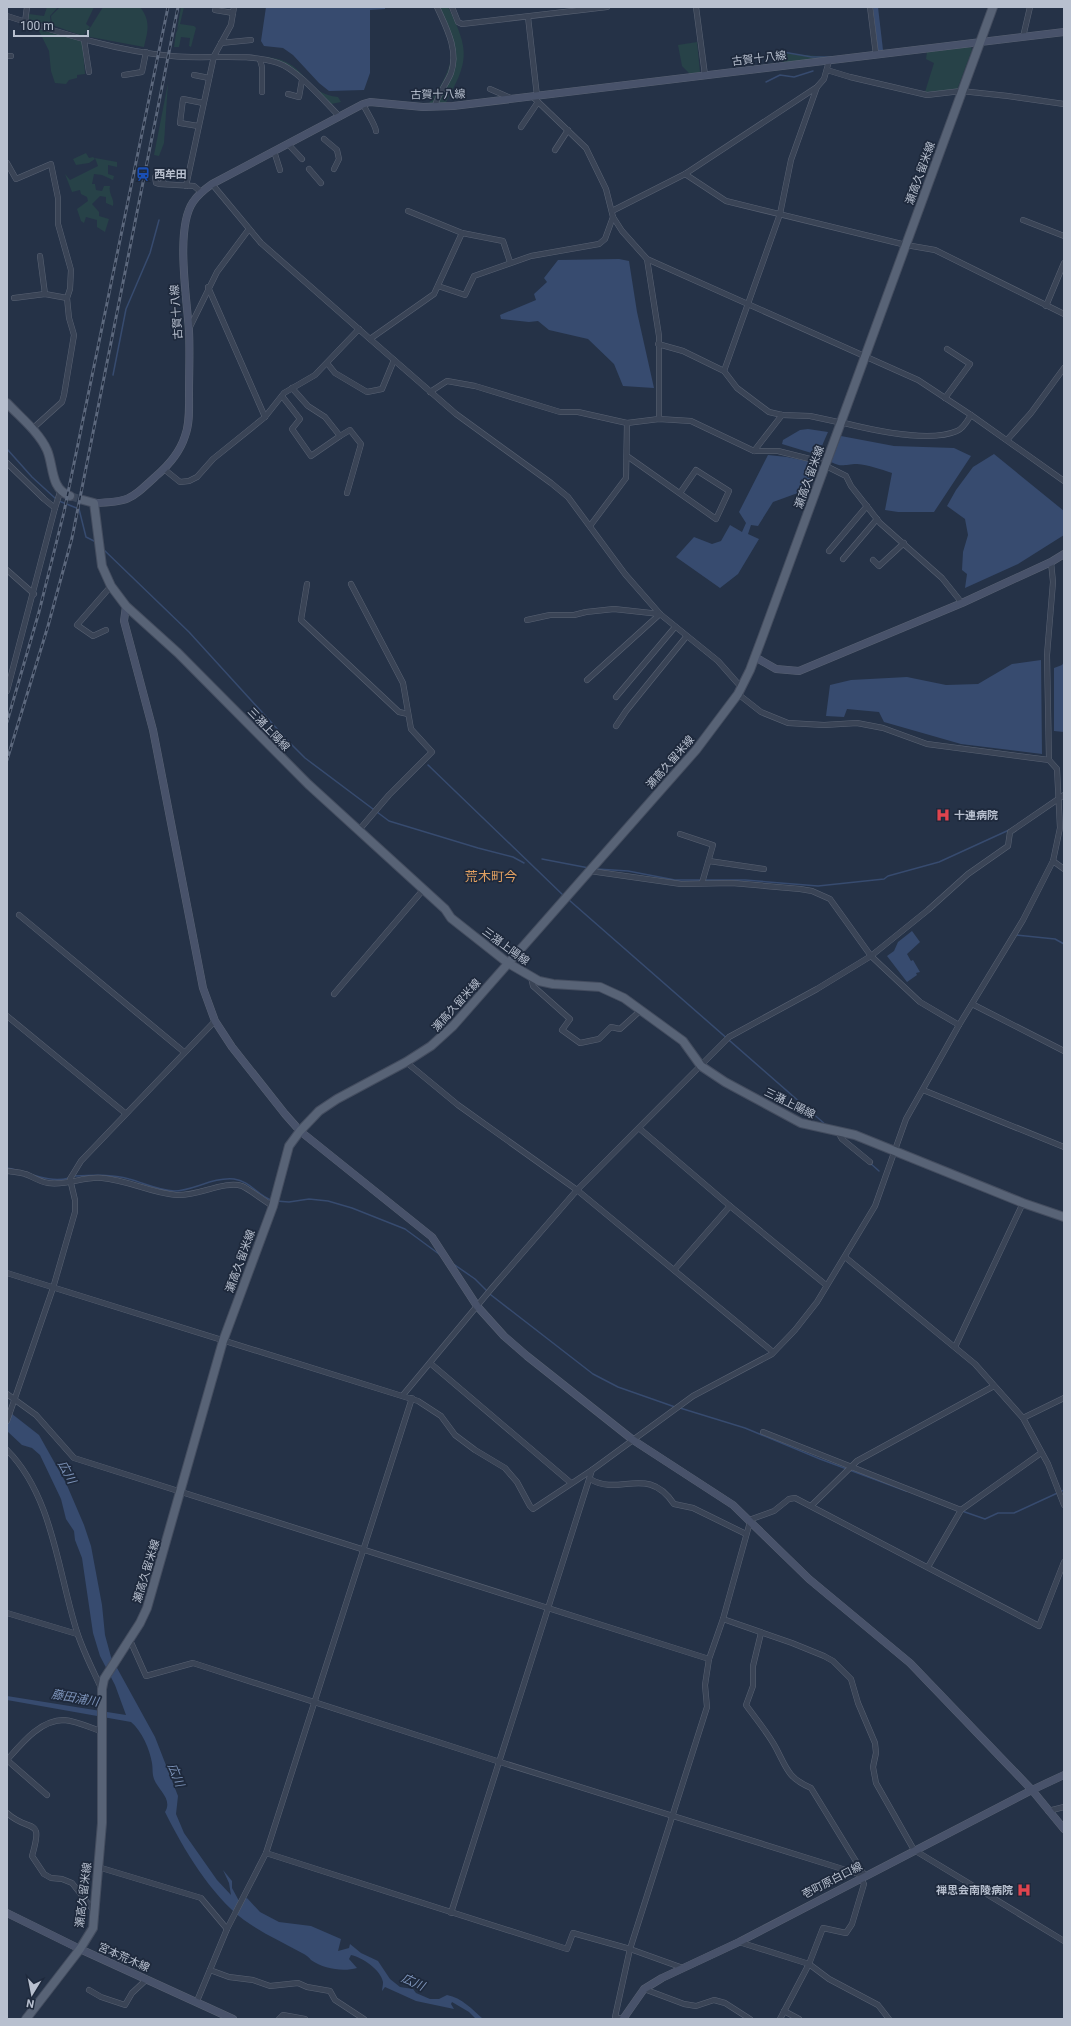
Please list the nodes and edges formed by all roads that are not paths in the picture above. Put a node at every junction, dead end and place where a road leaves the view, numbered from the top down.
1 (27, 7) edge
2 (234, 7) edge
3 (438, 7) edge
4 (452, 7) edge
5 (607, 7) edge
6 (696, 7) edge
7 (870, 7) edge
8 (993, 7) edge
9 (1030, 7) edge
10 (215, 10) dead end
11 (233, 13) junction
12 (7, 16) edge
13 (528, 17) junction
14 (25, 22) junction
15 (1064, 32) edge
16 (1023, 37) junction
17 (84, 40) junction
18 (251, 40) dead end
19 (221, 43) junction
20 (979, 43) junction
21 (146, 52) junction
22 (876, 55) junction
23 (214, 56) junction
24 (260, 60) junction
25 (829, 61) junction
26 (827, 70) junction
27 (88, 72) dead end
28 (124, 75) dead end
29 (194, 75) dead end
30 (705, 75) junction
31 (209, 78) junction
32 (302, 80) junction
33 (817, 87) junction
34 (490, 89) dead end
35 (961, 91) junction
36 (262, 92) dead end
37 (288, 94) dead end
38 (536, 98) junction
39 (513, 99) junction
40 (203, 102) junction
41 (363, 104) junction
42 (1064, 104) edge
43 (435, 106) junction
44 (340, 117) junction
45 (198, 126) junction
46 (521, 127) dead end
47 (568, 130) junction
48 (376, 131) dead end
49 (324, 139) dead end
50 (288, 144) junction
51 (555, 150) dead end
52 (274, 151) junction
53 (302, 159) dead end
54 (7, 163) edge
55 (309, 169) dead end
56 (334, 169) dead end
57 (280, 170) dead end
58 (685, 174) junction
59 (321, 183) dead end
60 (164, 184) dead end
61 (212, 184) junction
62 (186, 186) junction
63 (201, 192) junction
64 (408, 211) dead end
65 (612, 211) junction
66 (780, 214) junction
67 (613, 217) junction
68 (1023, 220) dead end
69 (249, 228) junction
70 (462, 233) junction
71 (1064, 236) edge
72 (906, 245) junction
73 (40, 256) dead end
74 (647, 259) junction
75 (510, 262) junction
76 (1064, 263) edge
77 (438, 286) junction
78 (208, 287) junction
79 (45, 294) junction
80 (14, 298) dead end
81 (67, 298) junction
82 (748, 304) junction
83 (1046, 306) junction
84 (1064, 314) edge
85 (359, 329) junction
86 (188, 330) junction
87 (370, 339) junction
88 (658, 344) junction
89 (948, 349) dead end
90 (865, 356) junction
91 (394, 360) junction
92 (327, 364) junction
93 (1064, 368) edge
94 (724, 372) junction
95 (292, 388) junction
96 (430, 392) junction
97 (282, 396) junction
98 (945, 398) junction
99 (7, 403) edge
100 (782, 415) junction
101 (971, 415) junction
102 (265, 417) junction
103 (659, 419) junction
104 (627, 423) junction
105 (841, 423) junction
106 (31, 430) junction
107 (340, 436) junction
108 (1007, 440) junction
109 (754, 451) junction
110 (627, 456) junction
111 (7, 463) edge
112 (824, 465) junction
113 (164, 469) junction
114 (1064, 481) edge
115 (61, 489) junction
116 (347, 493) dead end
117 (680, 493) junction
118 (70, 496) tunnel mouth
119 (83, 500) tunnel mouth
120 (94, 503) junction
121 (868, 506) junction
122 (55, 508) junction
123 (877, 519) junction
124 (590, 526) junction
125 (904, 543) junction
126 (829, 551) dead end
127 (1064, 554) edge
128 (843, 559) dead end
129 (873, 560) dead end
130 (1051, 562) junction
131 (7, 570) edge
132 (307, 584) dead end
133 (351, 584) dead end
134 (111, 586) junction
135 (34, 594) junction
136 (962, 603) junction
137 (126, 606) junction
138 (660, 614) junction
139 (527, 620) dead end
140 (675, 627) junction
141 (106, 630) dead end
142 (686, 637) junction
143 (755, 657) junction
144 (587, 680) dead end
145 (8, 683) edge
146 (7, 691) edge
147 (740, 691) junction
148 (616, 697) dead end
149 (408, 714) junction
150 (616, 726) dead end
151 (1049, 760) junction
152 (1064, 795) edge
153 (1058, 800) junction
154 (359, 830) junction
155 (680, 834) dead end
156 (709, 861) junction
157 (1053, 861) junction
158 (764, 869) dead end
159 (1064, 869) edge
160 (590, 871) junction
161 (702, 883) junction
162 (423, 890) junction
163 (19, 915) dead end
164 (871, 956) junction
165 (508, 963) junction
166 (531, 977) junction
167 (334, 994) dead end
168 (972, 1004) junction
169 (641, 1010) junction
170 (7, 1016) edge
171 (215, 1021) junction
172 (959, 1024) junction
173 (184, 1052) junction
174 (1064, 1052) edge
175 (406, 1062) junction
176 (701, 1066) junction
177 (923, 1090) junction
178 (125, 1113) junction
179 (640, 1129) junction
180 (300, 1131) junction
181 (838, 1132) junction
182 (1064, 1147) edge
183 (893, 1152) junction
184 (870, 1162) dead end
185 (7, 1171) edge
186 (70, 1182) junction
187 (577, 1190) junction
188 (1023, 1203) junction
189 (273, 1206) junction
190 (730, 1206) junction
191 (1064, 1217) edge
192 (845, 1257) junction
193 (674, 1270) junction
194 (7, 1273) edge
195 (826, 1285) junction
196 (53, 1288) junction
197 (477, 1306) junction
198 (223, 1341) junction
199 (955, 1347) junction
200 (773, 1352) junction
201 (430, 1363) junction
202 (994, 1386) junction
203 (7, 1394) edge
204 (403, 1395) junction
205 (412, 1398) junction
206 (1064, 1398) edge
207 (15, 1399) junction
208 (1023, 1418) junction
209 (7, 1421) edge
210 (763, 1432) dead end
211 (633, 1440) junction
212 (7, 1450) edge
213 (1040, 1453) junction
214 (850, 1467) junction
215 (592, 1470) junction
216 (590, 1479) junction
217 (571, 1483) junction
218 (180, 1493) junction
219 (812, 1505) junction
220 (1064, 1505) edge
221 (961, 1510) junction
222 (750, 1521) junction
223 (746, 1534) junction
224 (364, 1550) junction
225 (1064, 1562) edge
226 (928, 1567) junction
227 (548, 1608) junction
228 (7, 1613) edge
229 (723, 1619) junction
230 (761, 1633) junction
231 (77, 1634) junction
232 (128, 1643) junction
233 (709, 1659) junction
234 (102, 1689) junction
235 (315, 1701) junction
236 (103, 1732) junction
237 (7, 1760) edge
238 (500, 1762) junction
239 (1064, 1775) edge
240 (1032, 1790) junction
241 (48, 1795) dead end
242 (1064, 1807) edge
243 (1048, 1811) junction
244 (7, 1813) edge
245 (672, 1814) junction
246 (1064, 1829) edge
247 (914, 1850) junction
248 (266, 1853) junction
249 (98, 1867) junction
250 (863, 1877) junction
251 (94, 1911) junction
252 (7, 1913) edge
253 (451, 1913) junction
254 (227, 1929) junction
255 (1064, 1941) edge
256 (739, 1942) junction
257 (80, 1949) junction
258 (630, 1949) junction
259 (809, 1964) junction
260 (683, 1968) junction
261 (210, 1970) junction
262 (147, 1979) junction
263 (644, 1989) junction
264 (89, 1990) dead end
265 (197, 2001) junction
266 (784, 2011) junction
267 (26, 2019) edge
268 (233, 2019) edge
269 (278, 2019) edge
270 (305, 2019) edge
271 (364, 2019) edge
272 (622, 2019) edge
273 (750, 2019) edge
274 (780, 2019) edge
275 (799, 2019) edge
276 (888, 2019) edge

1 - 14 street
2 - 11 street
3 - 43 street
4 - 13 street
5 - 13 street
6 - 30 street
7 - 22 street
8 - 20 main road, 瀬高久留米線
9 - 16 street
10 - 11 street
11 - 19 street
12 - 14 street
13 - 38 street
14 - 17 street
15 - 16 main road, 古賀十八線
16 - 20 main road, 古賀十八線
17 - 21 street
17 - 27 street
18 - 19 street
19 - 23 street
20 - 22 main road, 古賀十八線
20 - 35 main road, 瀬高久留米線
21 - 23 street
21 - 28 street
22 - 25 main road, 古賀十八線
23 - 24 street
23 - 31 street
24 - 32 street
24 - 36 street
25 - 26 street
25 - 30 main road, 古賀十八線
26 - 33 street
26 - 35 street
29 - 31 street
30 - 38 main road, 古賀十八線
31 - 40 street
32 - 37 street
32 - 44 street
33 - 58 street
33 - 66 street
34 - 39 street
35 - 42 street
35 - 72 main road, 瀬高久留米線
38 - 39 main road, 古賀十八線
38 - 46 street
38 - 47 street
39 - 43 main road, 古賀十八線
40 - 45 street
40 - 45 street
41 - 43 main road, 古賀十八線
41 - 44 main road, 古賀十八線
41 - 48 street
44 - 50 main road, 古賀十八線
45 - 62 street
47 - 51 street
47 - 65 street
49 - 56 street
50 - 52 main road, 古賀十八線
50 - 53 street
52 - 57 street
52 - 61 main road, 古賀十八線
54 - 81 street
55 - 59 street
58 - 65 street
58 - 66 street
60 - 62 street
61 - 63 main road, 古賀十八線
61 - 69 street
62 - 63 street
63 - 86 main road, 古賀十八線
64 - 70 street
65 - 67 street
66 - 72 street
66 - 82 street
67 - 74 street
67 - 75 street
68 - 71 street
69 - 78 street
69 - 85 street
70 - 75 street
70 - 77 street
72 - 83 street
72 - 90 main road, 瀬高久留米線
73 - 79 street
74 - 82 street
74 - 88 street
75 - 77 street
76 - 83 street
77 - 87 street
78 - 86 street
78 - 102 street
79 - 80 street
79 - 81 street
81 - 106 street
82 - 90 street
82 - 94 street
83 - 84 street
85 - 87 street
85 - 92 street
86 - 113 main road, 古賀十八線
87 - 91 street
88 - 94 street
88 - 103 street
89 - 98 street
90 - 98 street
90 - 105 main road, 瀬高久留米線
91 - 92 street
91 - 96 street
92 - 95 street
93 - 108 street
94 - 100 street
95 - 97 street
95 - 107 street
96 - 104 street
96 - 124 street
97 - 102 street
97 - 107 street
98 - 101 street
99 - 106 main road
100 - 105 street
100 - 109 street
101 - 105 street
101 - 108 street
102 - 113 street
103 - 104 street
103 - 109 street
104 - 110 street
105 - 112 main road, 瀬高久留米線
106 - 115 main road
107 - 116 street
108 - 114 street
109 - 112 street
110 - 117 street
110 - 124 street
111 - 122 street
112 - 121 street
112 - 143 main road, 瀬高久留米線
113 - 120 main road, 古賀十八線
115 - 118 main road
115 - 122 street
117 - 117 street
119 - 120 main road
120 - 134 main road, 三潴上陽線
121 - 123 street
121 - 126 street
122 - 135 street
123 - 125 street
123 - 128 street
124 - 138 street
125 - 129 street
125 - 136 street
127 - 130 main road
130 - 136 main road
130 - 151 street
131 - 135 street
132 - 149 street
133 - 149 street
134 - 137 main road, 三潴上陽線
134 - 141 street
135 - 145 street
136 - 143 main road
137 - 154 main road, 三潴上陽線
137 - 171 main road
138 - 139 street
138 - 140 street
138 - 144 street
140 - 142 street
140 - 148 street
142 - 147 street
142 - 150 street
143 - 147 main road, 瀬高久留米線
145 - 146 street
147 - 151 street
147 - 160 main road, 瀬高久留米線
149 - 154 street
151 - 153 street
152 - 153 street
153 - 157 street
153 - 164 street
154 - 162 main road, 三潴上陽線
155 - 156 street
156 - 158 street
156 - 161 street
157 - 159 street
157 - 168 street
160 - 161 street
160 - 165 main road, 瀬高久留米線
161 - 164 street
162 - 165 main road, 三潴上陽線
162 - 167 street
163 - 173 street
164 - 172 street
164 - 176 street
165 - 166 main road, 三潴上陽線
165 - 175 main road, 瀬高久留米線
166 - 169 main road, 三潴上陽線
166 - 169 street
168 - 172 street
168 - 174 street
169 - 176 main road, 三潴上陽線
170 - 178 street
171 - 173 street
171 - 180 main road
172 - 177 street
173 - 178 street
175 - 180 main road, 瀬高久留米線
175 - 187 street
176 - 179 street
176 - 181 main road, 三潴上陽線
177 - 182 street
177 - 183 street
178 - 186 street
179 - 187 street
179 - 190 street
180 - 189 main road, 瀬高久留米線
180 - 197 main road
181 - 183 main road, 三潴上陽線
181 - 184 street
183 - 188 main road, 三潴上陽線
183 - 192 street
185 - 186 street
186 - 189 street
186 - 196 street
187 - 193 street
187 - 197 street
188 - 191 main road, 三潴上陽線
188 - 199 street
189 - 198 main road, 瀬高久留米線
190 - 193 street
190 - 195 street
192 - 195 street
192 - 199 street
193 - 200 street
194 - 196 street
195 - 200 street
196 - 198 street
196 - 207 street
197 - 201 street
197 - 211 main road
198 - 204 street
198 - 218 main road, 瀬高久留米線
199 - 202 street
200 - 211 street
201 - 204 street
201 - 217 street
202 - 208 street
202 - 214 street
203 - 207 street
204 - 205 street
205 - 217 street
205 - 224 street
206 - 208 street
207 - 209 street
207 - 218 street
208 - 213 street
210 - 214 street
211 - 215 street
211 - 222 main road
212 - 231 street
213 - 220 street
213 - 221 street
214 - 219 street
214 - 221 street
215 - 216 street
215 - 217 street
216 - 223 street
216 - 227 street
218 - 224 street
218 - 232 main road, 瀬高久留米線
219 - 222 street
219 - 226 street
221 - 226 street
222 - 223 street
222 - 240 main road
223 - 229 street
224 - 227 street
224 - 235 street
225 - 226 street
227 - 233 street
227 - 238 street
228 - 231 street
229 - 230 street
229 - 233 street
230 - 247 street
230 - 250 street
231 - 234 street
232 - 234 main road, 瀬高久留米線
232 - 235 street
233 - 245 street
234 - 236 main road, 瀬高久留米線
235 - 238 street
235 - 248 street
236 - 237 street
236 - 249 main road, 瀬高久留米線
237 - 241 street
238 - 245 street
238 - 253 street
239 - 240 main road, 壱町原白口線
240 - 243 main road
240 - 247 main road, 壱町原白口線
242 - 243 street
243 - 246 main road
244 - 251 street
245 - 250 street
245 - 258 street
247 - 250 main road, 壱町原白口線
247 - 255 street
248 - 253 street
248 - 254 street
249 - 251 main road, 瀬高久留米線
249 - 254 street
250 - 256 main road, 壱町原白口線
250 - 259 street
251 - 257 main road, 瀬高久留米線
252 - 257 main road, 宮本荒木線
253 - 258 street
254 - 261 street
256 - 259 street
256 - 260 main road, 壱町原白口線
257 - 262 main road, 宮本荒木線
257 - 267 main road, 瀬高久留米線
258 - 260 street
258 - 272 street
259 - 266 street
259 - 276 street
260 - 263 main road, 壱町原白口線
261 - 265 street
261 - 271 street
262 - 264 street
262 - 265 main road, 宮本荒木線
263 - 272 main road, 壱町原白口線
263 - 273 street
265 - 268 main road, 宮本荒木線
266 - 274 street
266 - 275 street
269 - 270 street

